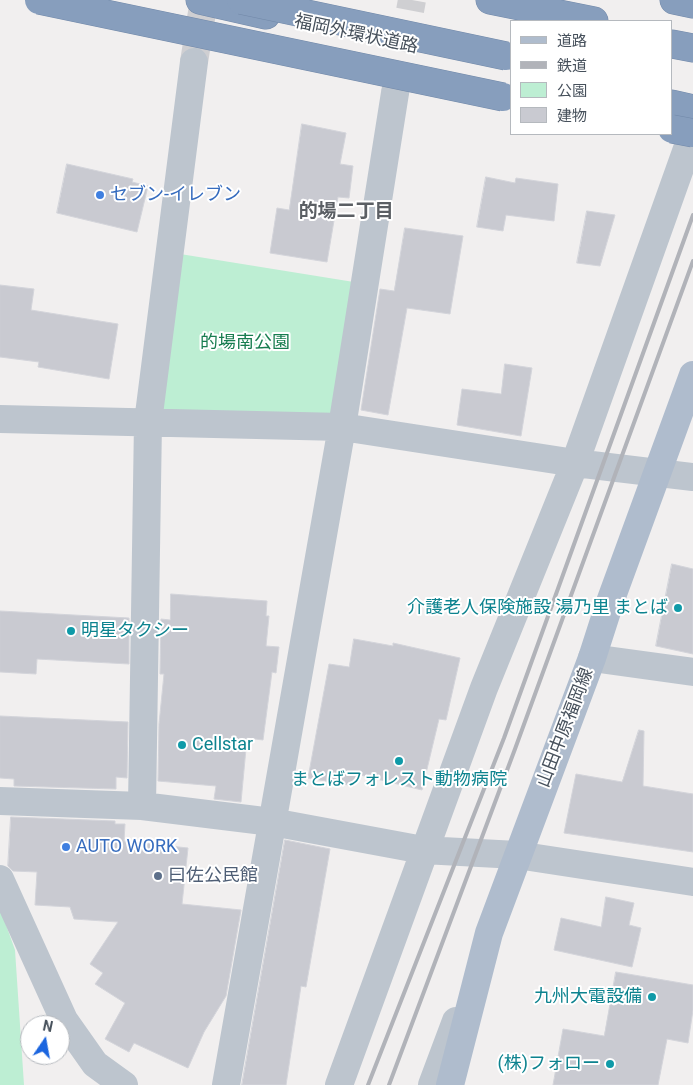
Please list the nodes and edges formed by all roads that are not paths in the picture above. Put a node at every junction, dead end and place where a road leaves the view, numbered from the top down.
1 (39, 0) edge
2 (200, 0) edge
3 (241, 0) edge
4 (470, 0) edge
5 (490, 0) edge
6 (674, 0) edge
7 (693, 4) edge
8 (564, 20) edge
9 (589, 20) edge
10 (673, 37) edge
11 (693, 42) edge
12 (673, 44) edge
13 (693, 48) edge
14 (510, 57) edge
15 (194, 62) tunnel mouth
16 (510, 69) edge
17 (673, 91) edge
18 (396, 93) tunnel mouth
19 (693, 96) edge
20 (510, 99) edge
21 (673, 104) edge
22 (693, 109) edge
23 (673, 129) edge
24 (693, 132) edge
25 (693, 375) edge
26 (0, 419) edge
27 (148, 422) junction
28 (342, 427) junction
29 (575, 463) junction
30 (657, 472) junction
31 (693, 477) edge
32 (592, 658) junction
33 (693, 672) edge
34 (0, 801) edge
35 (142, 806) junction
36 (272, 822) junction
37 (423, 850) junction
38 (517, 856) junction
39 (0, 879) edge
40 (693, 882) edge
41 (489, 932) junction
42 (124, 1085) edge
43 (226, 1085) edge
44 (338, 1085) edge
45 (432, 1085) edge
46 (450, 1085) edge

1 - 20 highway, bridge
2 - 16 highway, 福岡外環状道路
3 - 14 highway, bridge
4 - 8 highway
5 - 9 highway
6 - 7 highway
10 - 11 highway
12 - 13 highway
15 - 27 street
17 - 19 highway
18 - 28 street
21 - 22 highway
23 - 24 highway, bridge
24 - 29 street
25 - 30 main road, 山田中原福岡線
26 - 27 street
27 - 28 street
27 - 35 street
28 - 29 street
28 - 36 street
29 - 30 street
29 - 37 street
30 - 31 street
30 - 32 main road, 山田中原福岡線
32 - 33 street
32 - 38 main road, 山田中原福岡線
34 - 35 street
35 - 36 street
36 - 37 street
36 - 43 street
37 - 38 street
37 - 44 street
38 - 40 street
38 - 41 main road, 山田中原福岡線
39 - 42 street
41 - 45 street
41 - 46 main road, 山田中原福岡線

